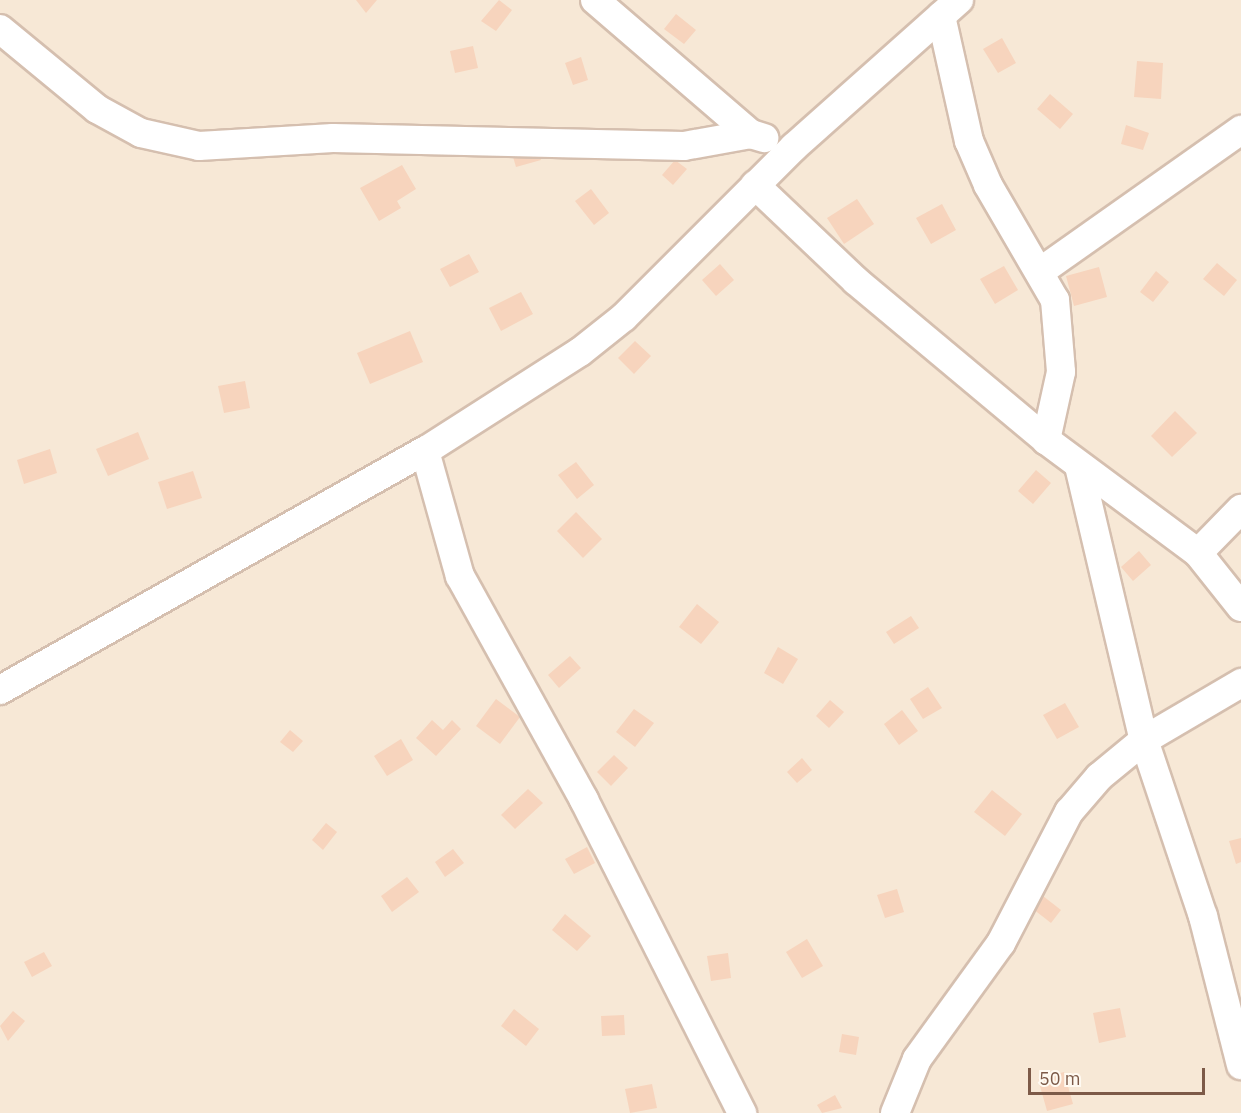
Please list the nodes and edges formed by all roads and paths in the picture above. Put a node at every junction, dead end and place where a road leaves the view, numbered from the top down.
1 (595, 0) edge
2 (950, 8) edge
3 (0, 29) edge
4 (1241, 130) edge
5 (751, 134) junction
6 (794, 147) junction
7 (754, 185) junction
8 (1041, 271) junction
9 (1046, 440) junction
10 (424, 451) junction
11 (1079, 466) junction
12 (1241, 509) edge
13 (1198, 554) junction
14 (1241, 607) edge
15 (1241, 683) edge
16 (0, 690) edge
17 (1144, 740) junction
18 (1241, 1065) edge
19 (742, 1113) edge
20 (895, 1113) edge

1 - 5 street
2 - 6 street
2 - 8 street
3 - 5 street
4 - 8 street
5 - 6 street
6 - 7 street
7 - 9 street
7 - 10 street
8 - 9 street
9 - 11 street
10 - 16 street
10 - 19 street
11 - 13 street
11 - 17 street
12 - 13 street
13 - 14 street
15 - 17 street
17 - 18 street
17 - 20 street

